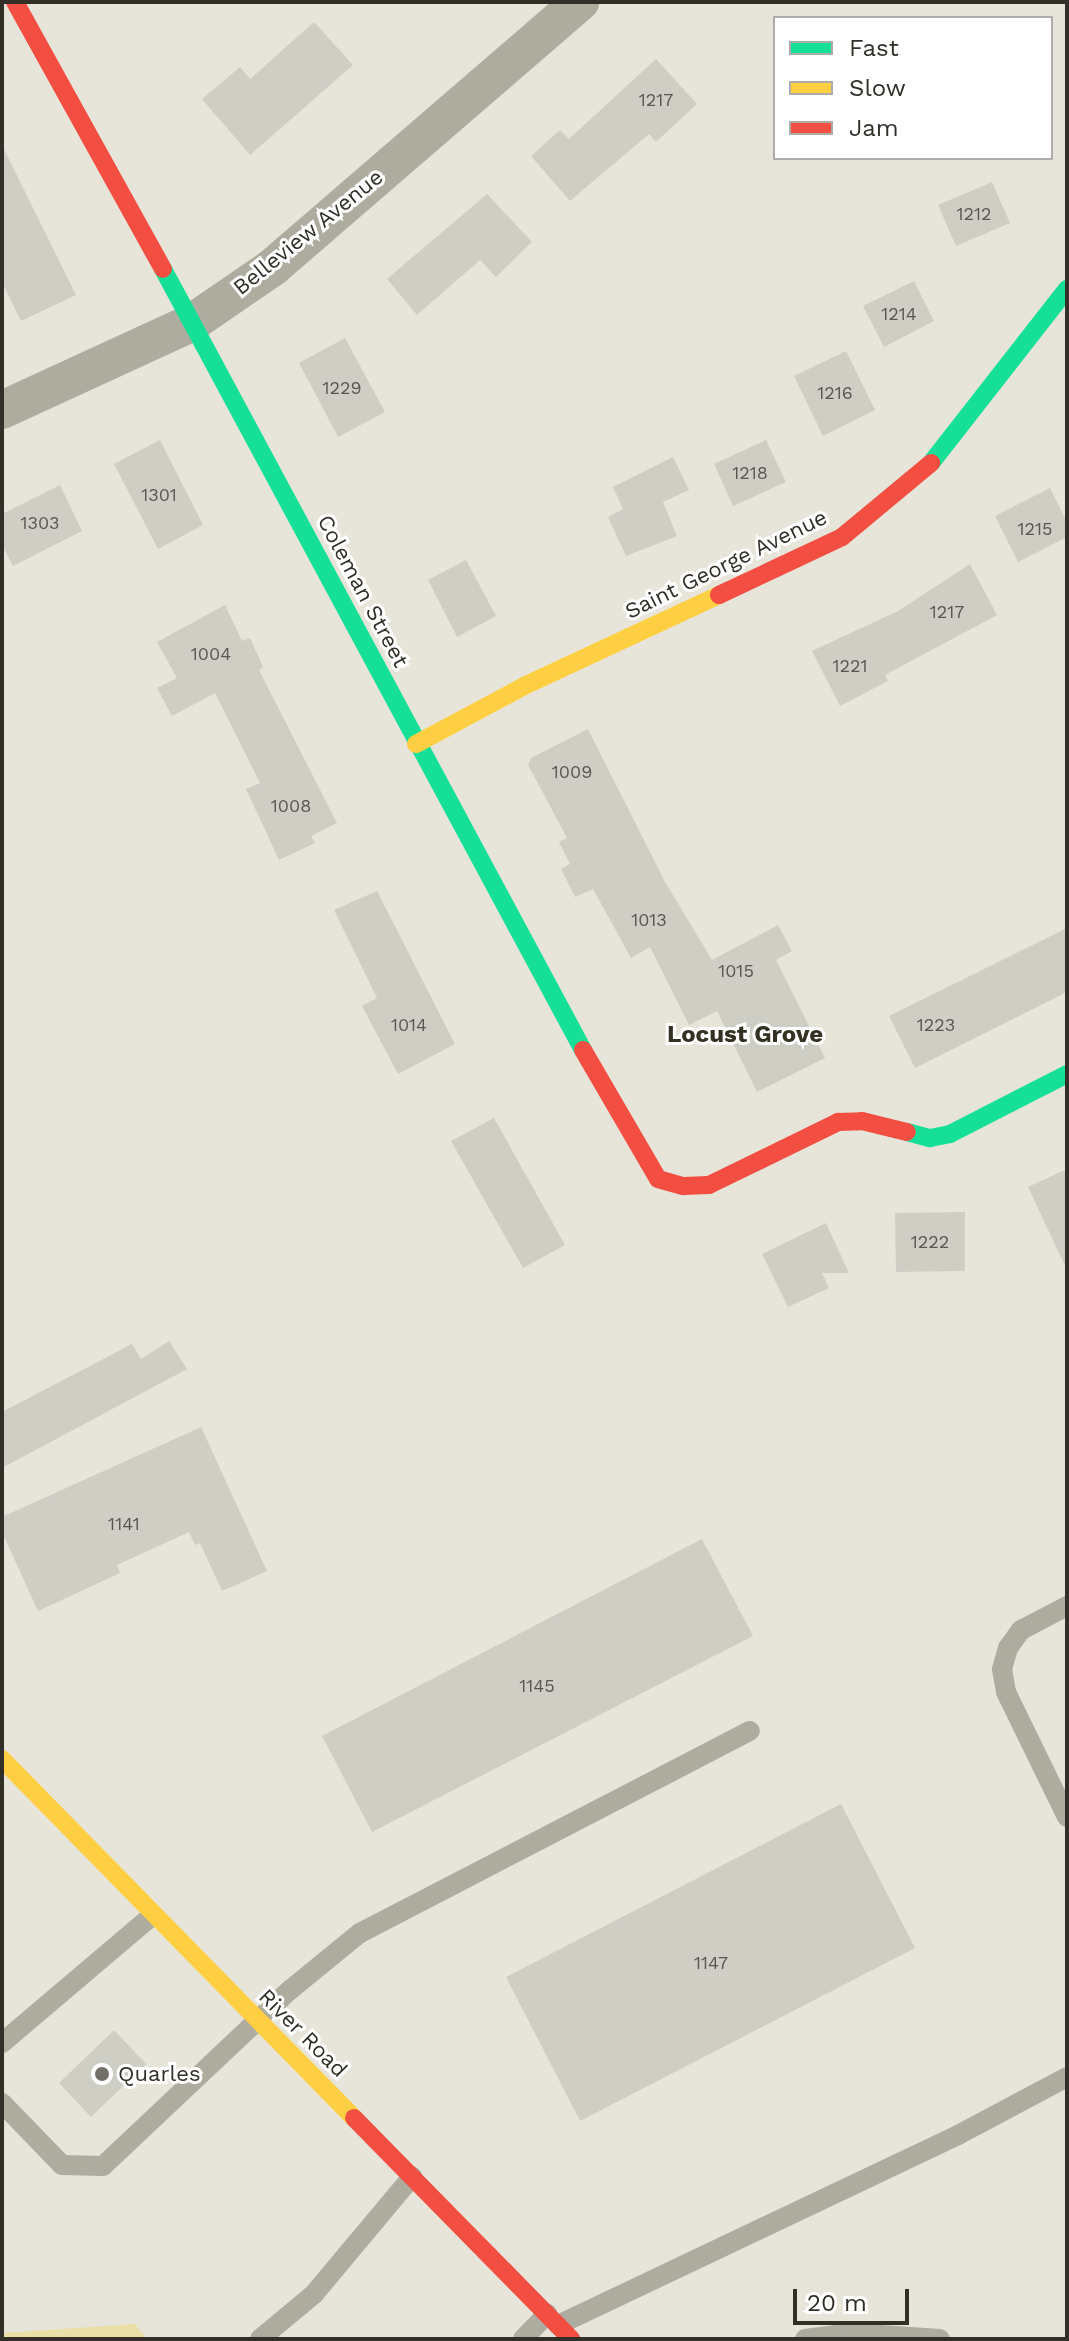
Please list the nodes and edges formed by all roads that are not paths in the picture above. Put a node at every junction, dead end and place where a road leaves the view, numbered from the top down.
1 (15, 2) edge
2 (580, 2) edge
3 (1067, 289) edge
4 (193, 322) junction
5 (2, 410) edge
6 (416, 744) junction
7 (1067, 1074) edge
8 (1067, 1606) edge
9 (750, 1731) dead end
10 (2, 1759) edge
11 (1067, 1817) edge
12 (153, 1915) junction
13 (257, 2020) junction
14 (2, 2043) edge
15 (1067, 2077) edge
16 (2, 2103) edge
17 (412, 2177) junction
18 (558, 2326) edge
19 (260, 2339) edge
20 (523, 2339) edge
21 (805, 2339) edge
22 (940, 2339) edge

1 - 4 street, Coleman Street
2 - 4 street, Belleview Avenue
3 - 6 street, Saint George Avenue
4 - 5 street, Belleview Avenue
4 - 6 street, Coleman Street
6 - 7 street, Coleman Street
8 - 11 lane
9 - 13 lane
10 - 12 street, River Road
12 - 13 street, River Road
12 - 14 lane
13 - 16 lane
13 - 17 street, River Road
15 - 18 lane
17 - 18 street, River Road
17 - 19 lane
18 - 20 lane
21 - 22 lane

